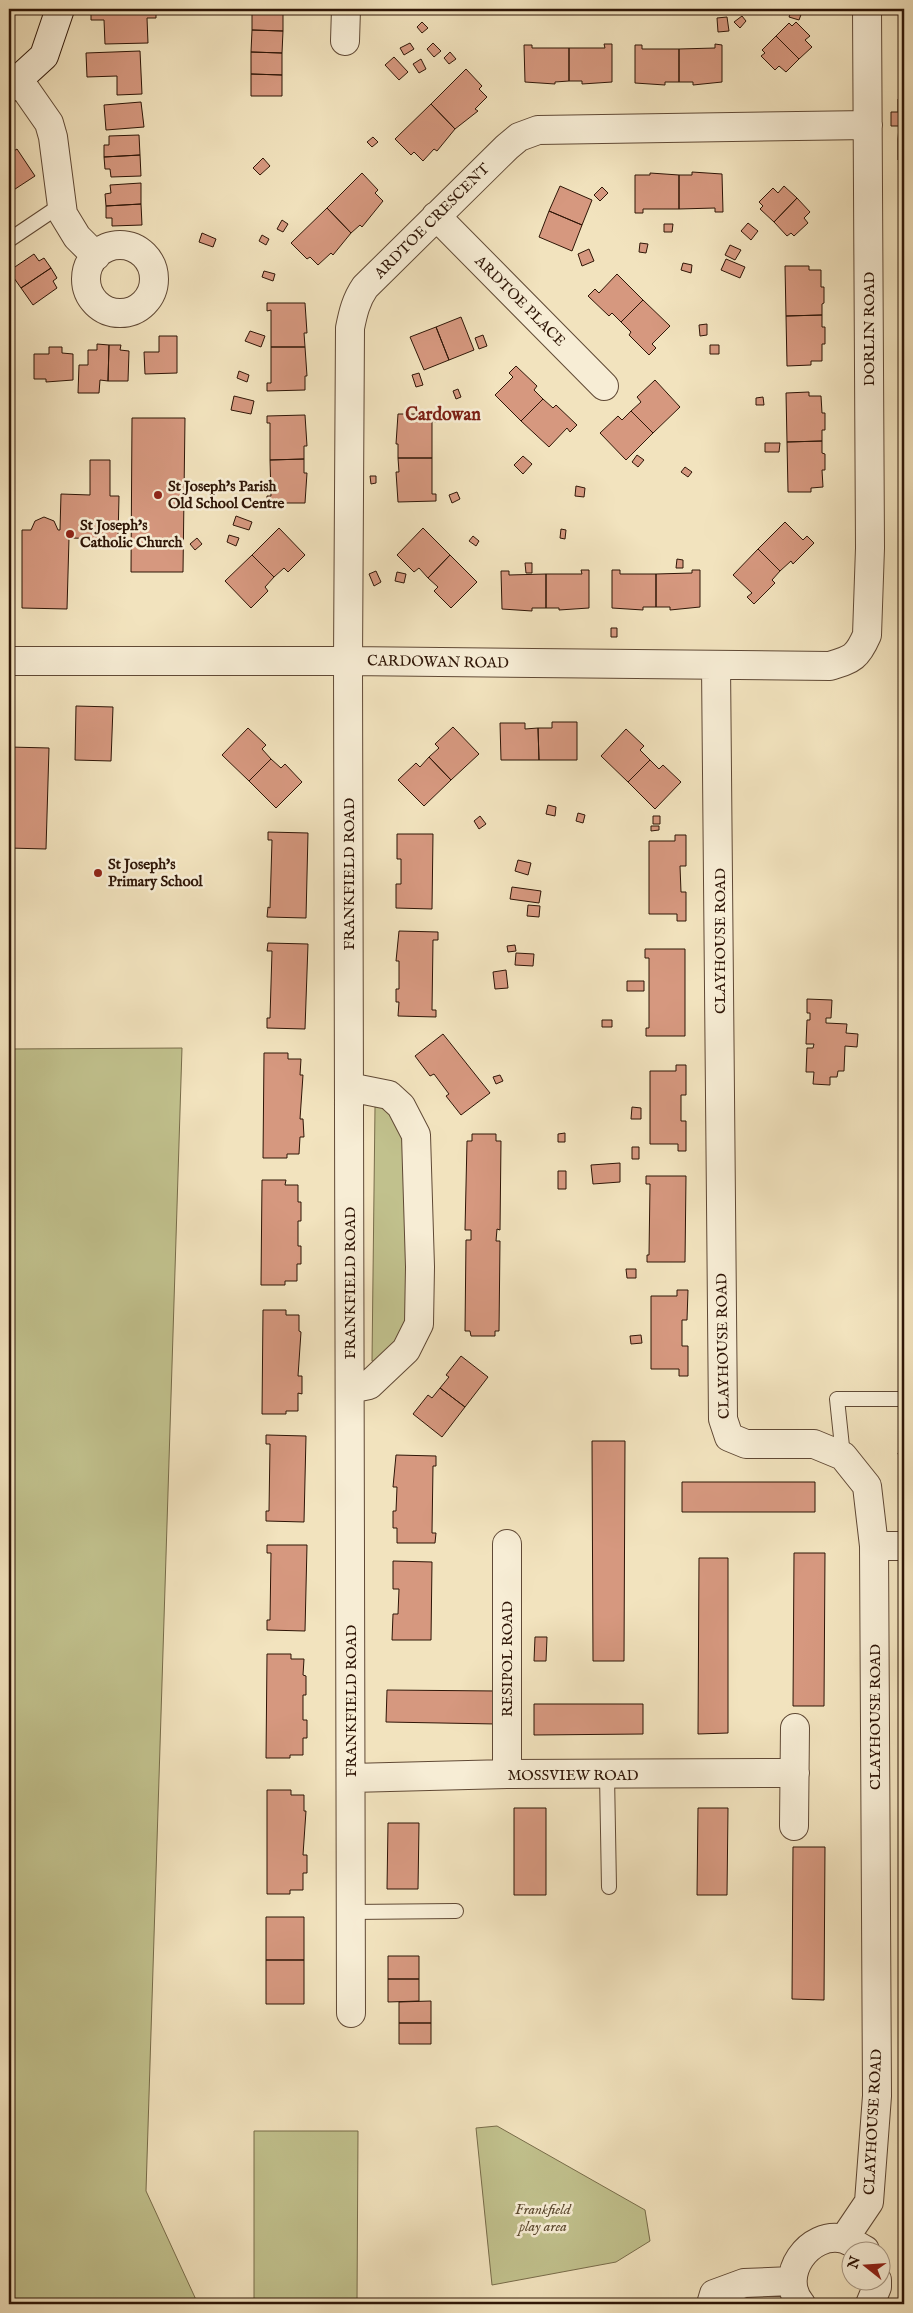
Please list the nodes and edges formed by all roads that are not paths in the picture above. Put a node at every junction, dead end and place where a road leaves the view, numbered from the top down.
1 (60, 9) edge
2 (346, 9) edge
3 (867, 9) edge
4 (345, 41) dead end
5 (14, 84) edge
6 (868, 125) junction
7 (61, 205) junction
8 (436, 216) junction
9 (9, 240) edge
10 (96, 256) dead end
11 (604, 386) dead end
12 (861, 648) joint
13 (9, 661) edge
14 (348, 661) junction
15 (716, 666) junction
16 (349, 1087) junction
17 (350, 1388) junction
18 (904, 1399) edge
19 (843, 1456) junction
20 (507, 1544) dead end
21 (874, 1546) junction
22 (904, 1546) edge
23 (795, 1728) dead end
24 (794, 1773) junction
25 (507, 1774) junction
26 (607, 1775) junction
27 (351, 1778) junction
28 (794, 1826) dead end
29 (609, 1887) dead end
30 (456, 1911) dead end
31 (351, 1912) junction
32 (351, 2013) dead end
33 (856, 2240) edge
34 (840, 2242) edge
35 (797, 2293) edge
36 (711, 2304) edge

1 - 5 street
2 - 4 street
3 - 6 street, DORLIN ROAD
5 - 7 street
6 - 8 street, ARDTOE CRESCENT
6 - 12 street, DORLIN ROAD
7 - 9 lane
7 - 10 street
8 - 11 street, ARDTOE PLACE
8 - 14 street, ARDTOE CRESCENT
12 - 15 street, CARDOWAN ROAD
13 - 14 street, CARDOWAN ROAD
14 - 15 street, CARDOWAN ROAD
14 - 16 street, FRANKFIELD ROAD
15 - 19 street, CLAYHOUSE ROAD
16 - 17 street, FRANKFIELD ROAD
16 - 17 street
17 - 27 street, FRANKFIELD ROAD
18 - 19 lane
19 - 21 street, CLAYHOUSE ROAD
20 - 25 street, RESIPOL ROAD
21 - 22 street
21 - 33 street, CLAYHOUSE ROAD
23 - 24 street
24 - 26 street, MOSSVIEW ROAD
24 - 28 street
25 - 26 street, MOSSVIEW ROAD
25 - 27 street, MOSSVIEW ROAD
26 - 29 lane
27 - 31 street, FRANKFIELD ROAD
30 - 31 lane
31 - 32 street, FRANKFIELD ROAD
34 - 35 street
35 - 36 street

